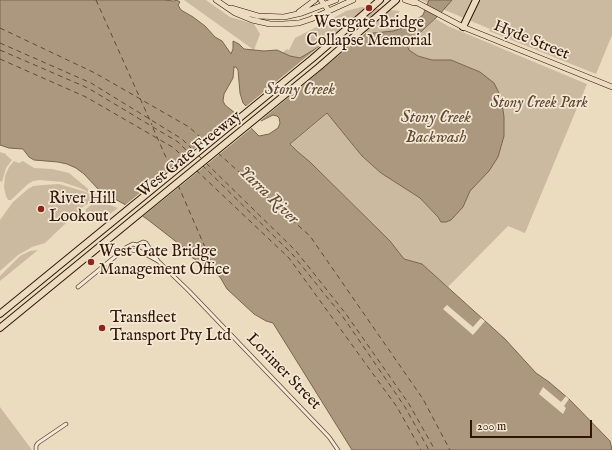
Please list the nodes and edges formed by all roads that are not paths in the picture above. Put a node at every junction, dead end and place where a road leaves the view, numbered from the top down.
1 (216, 0) edge
2 (315, 0) edge
3 (336, 0) edge
4 (353, 0) edge
5 (380, 0) edge
6 (396, 0) edge
7 (405, 0) edge
8 (412, 0) edge
9 (476, 0) edge
10 (325, 2) edge
11 (224, 5) junction
12 (423, 6) junction
13 (329, 11) junction
14 (289, 16) junction
15 (463, 27) junction
16 (612, 87) edge
17 (137, 244) junction
18 (139, 251) junction
19 (120, 253) junction
20 (158, 261) junction
21 (78, 287) dead end
22 (0, 314) edge
23 (0, 328) edge
24 (66, 424) dead end
25 (36, 450) edge
26 (338, 450) edge

1 - 11 main road
2 - 14 main road
3 - 10 main road
4 - 13 main road
5 - 22 highway, West Gate Freeway
6 - 23 highway, West Gate Freeway
7 - 12 main road
8 - 12 main road
9 - 15 highway
10 - 13 main road
10 - 14 main road
11 - 13 main road
11 - 14 main road
12 - 15 main road, Hyde Street
15 - 16 main road, Hyde Street
17 - 18 street
17 - 19 street
17 - 20 street, Lorimer Street
18 - 19 street
18 - 20 street, Lorimer Street
19 - 21 street
20 - 26 street, Lorimer Street
24 - 25 street

